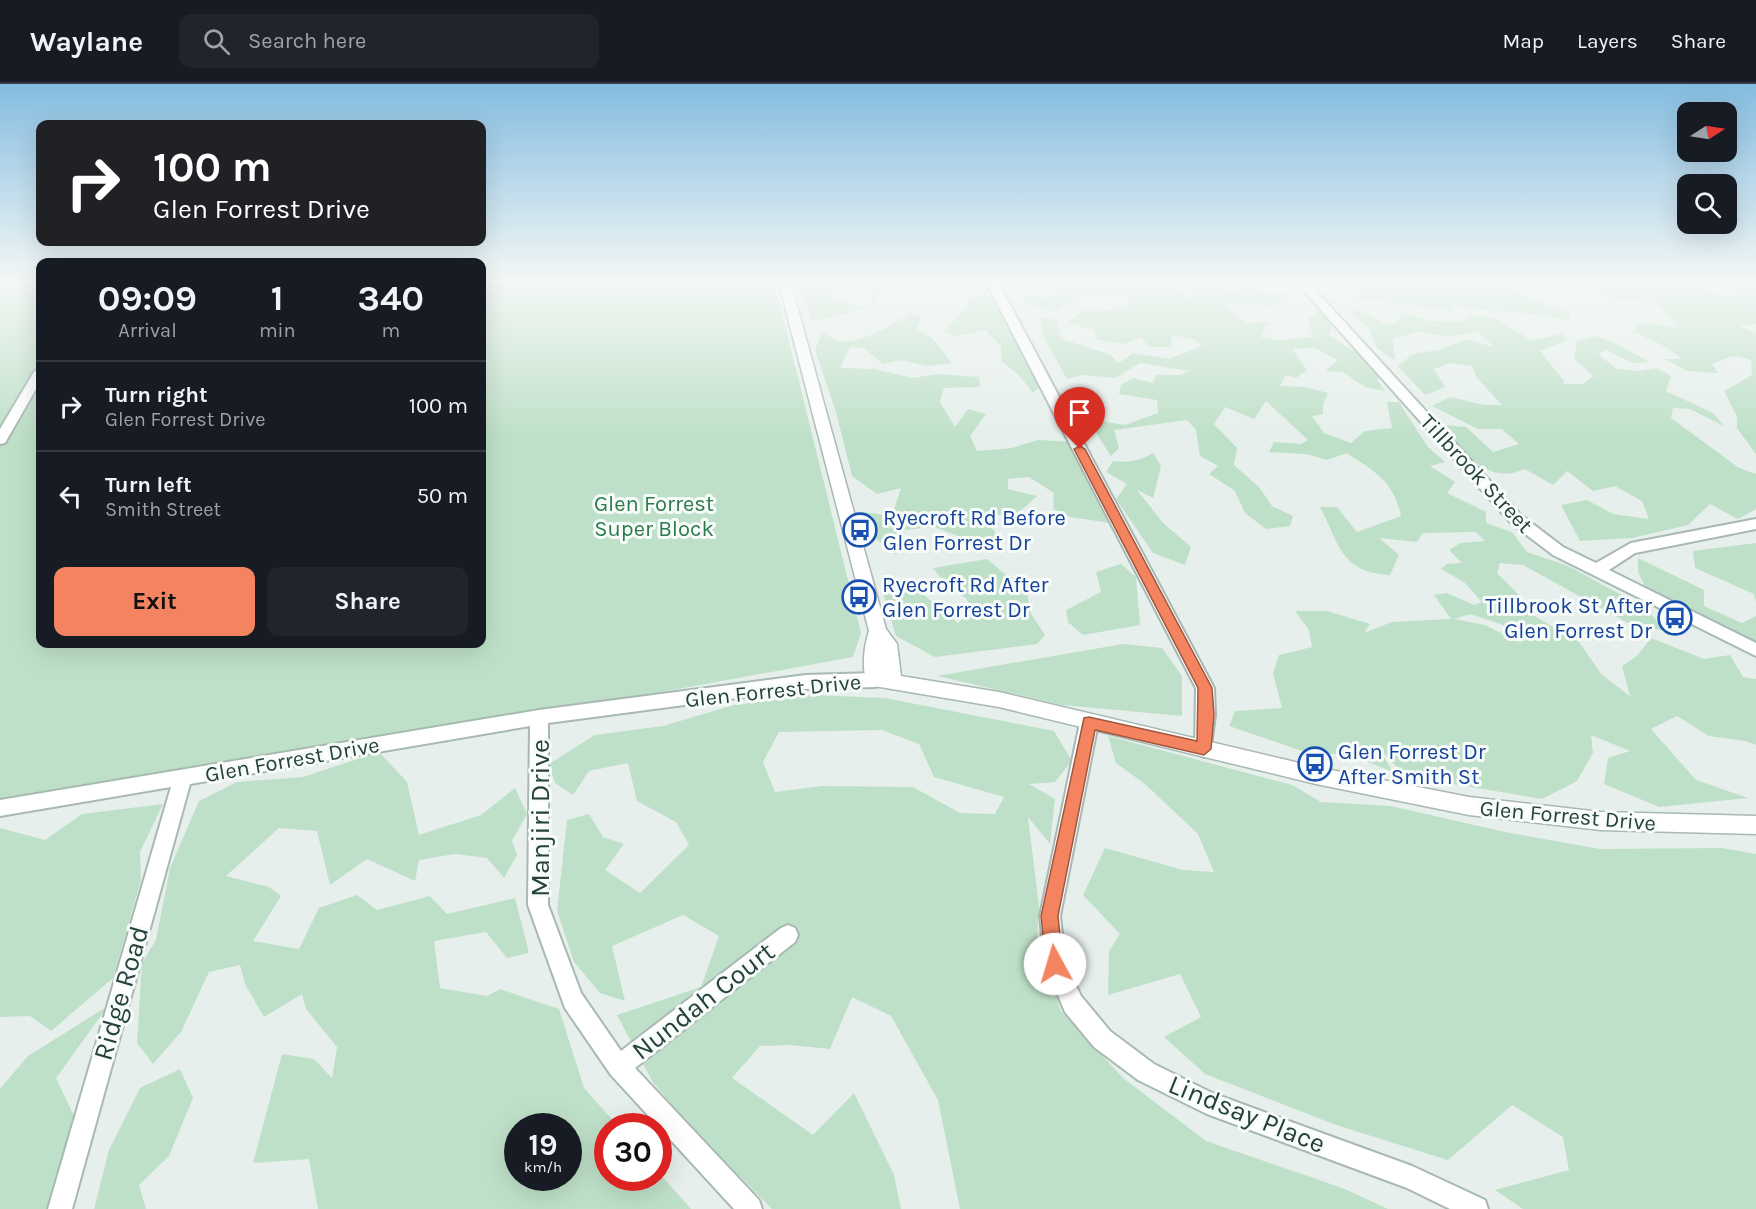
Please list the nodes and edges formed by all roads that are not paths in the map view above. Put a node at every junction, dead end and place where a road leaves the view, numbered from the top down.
1 (798, 332) edge
2 (1019, 332) edge
3 (1347, 332) edge
4 (36, 379) edge
5 (0, 440) edge
6 (1756, 525) edge
7 (1597, 570) junction
8 (1756, 650) edge
9 (884, 681) junction
10 (539, 717) junction
11 (1089, 723) junction
12 (1204, 749) junction
13 (183, 777) junction
14 (0, 808) edge
15 (1756, 825) edge
16 (788, 935) dead end
17 (619, 1066) junction
18 (60, 1209) edge
19 (750, 1209) edge
20 (1476, 1209) edge

1 - 9 street
2 - 12 street
3 - 7 street, Tillbrook Street
4 - 5 street
6 - 7 street
7 - 8 street, Tillbrook Street
9 - 10 street, Glen Forrest Drive
9 - 11 street, Glen Forrest Drive
10 - 13 street, Glen Forrest Drive
10 - 17 street, Manjiri Drive
11 - 12 street, Glen Forrest Drive
11 - 20 street, Lindsay Place
12 - 15 street, Glen Forrest Drive
13 - 14 street, Glen Forrest Drive
13 - 18 street, Ridge Road
16 - 17 street, Nundah Court
17 - 19 street, Manjiri Drive

